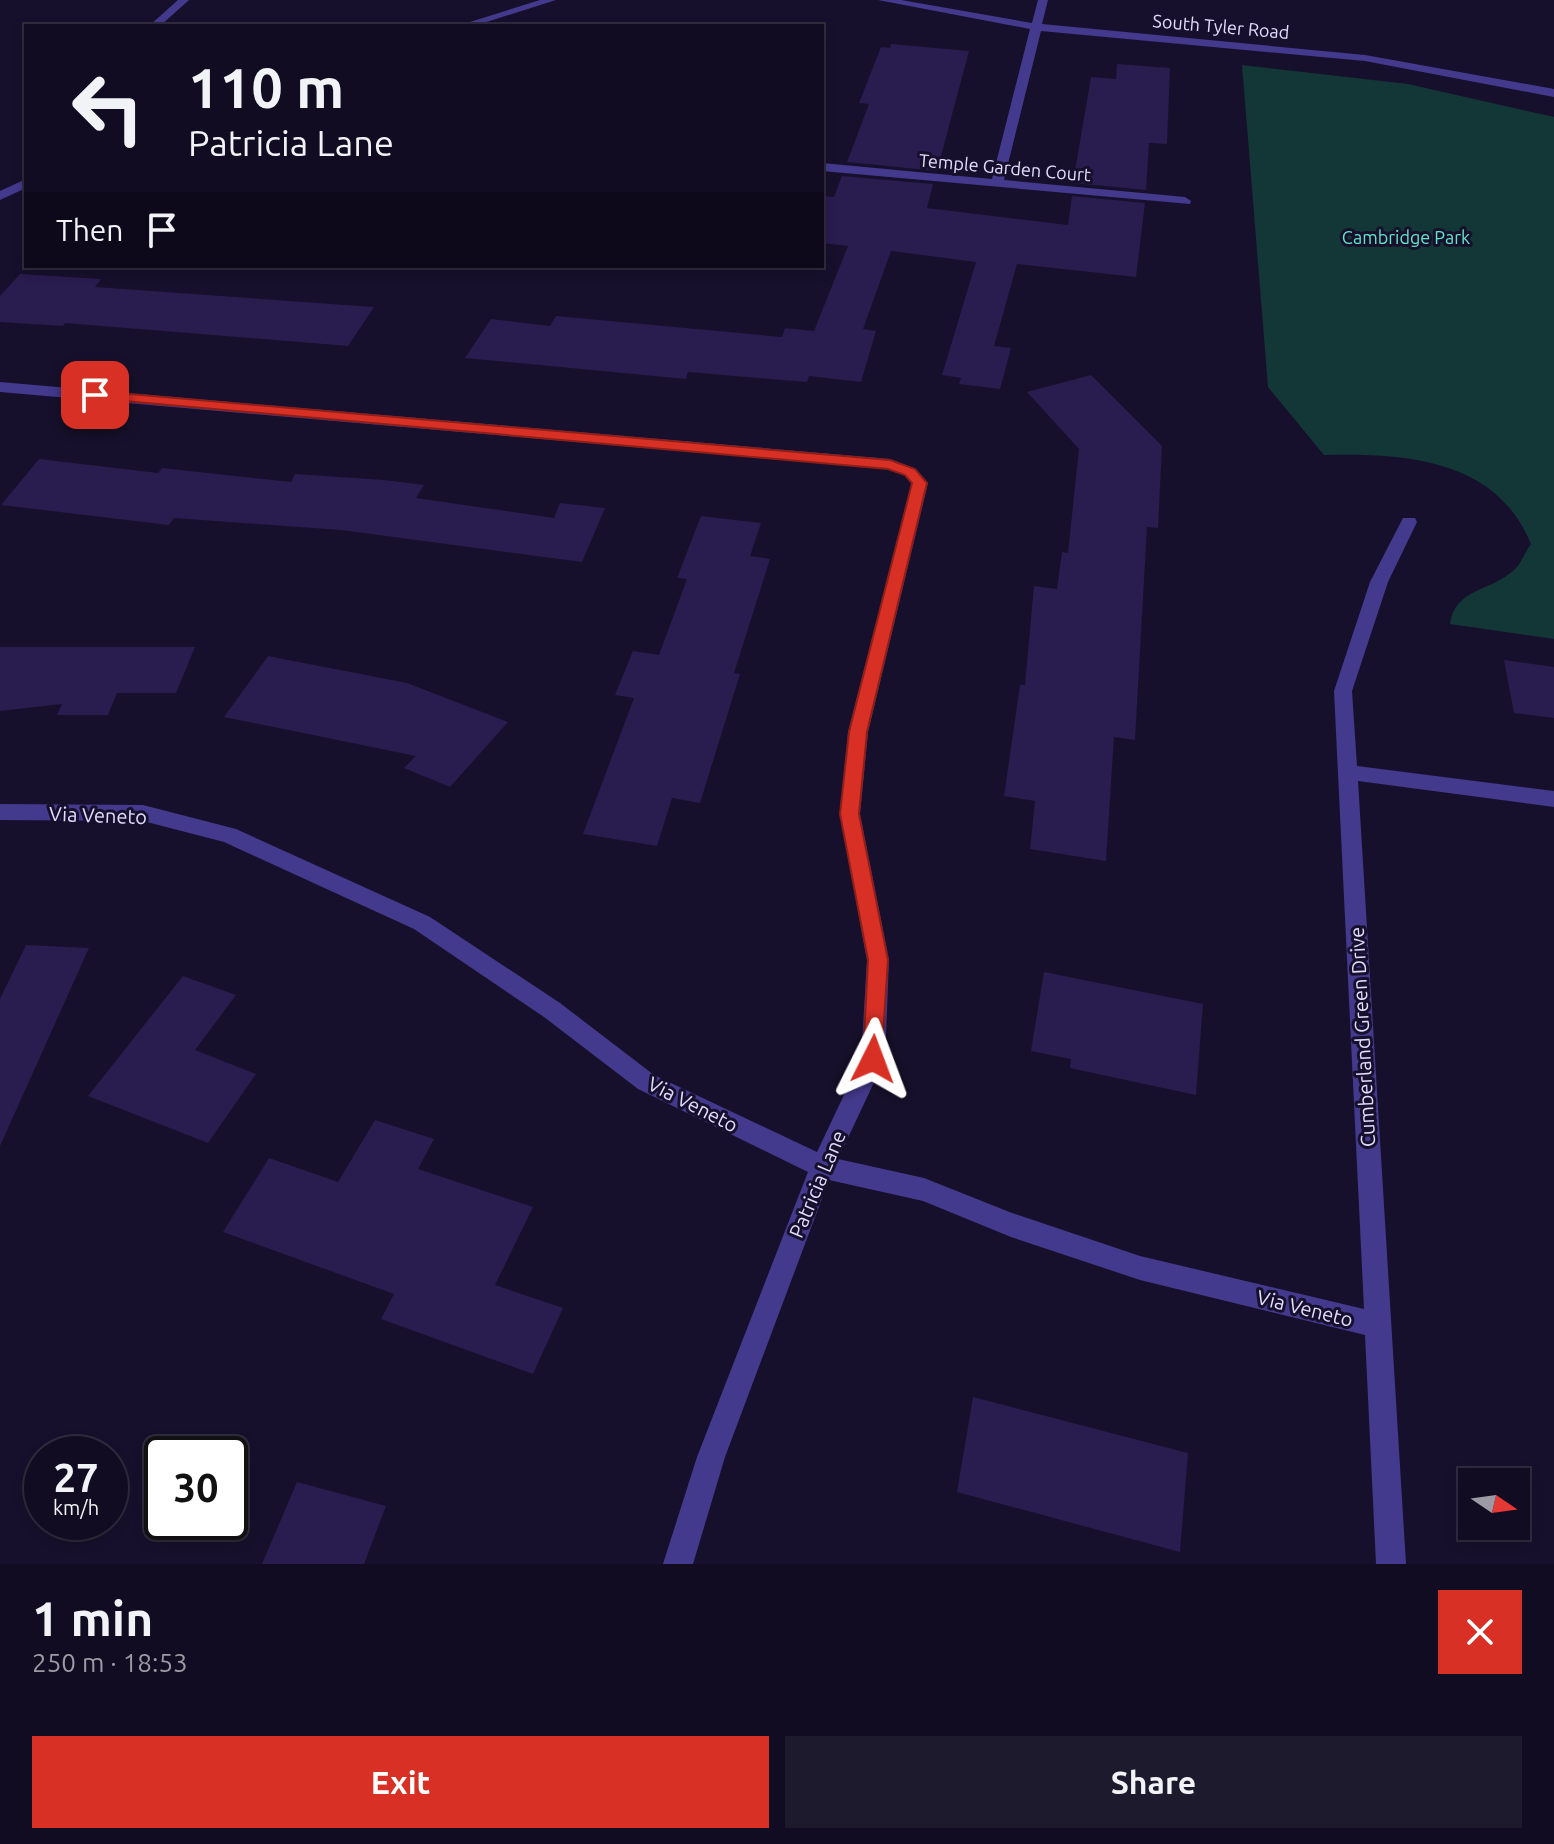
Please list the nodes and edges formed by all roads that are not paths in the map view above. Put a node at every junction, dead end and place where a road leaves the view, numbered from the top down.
1 (184, 0) edge
2 (551, 0) edge
3 (883, 0) edge
4 (1043, 0) edge
5 (156, 24) edge
6 (469, 24) edge
7 (1035, 27) junction
8 (1554, 93) edge
9 (824, 167) edge
10 (24, 184) edge
11 (997, 184) junction
12 (0, 196) edge
13 (1185, 201) dead end
14 (0, 387) edge
15 (1409, 522) dead end
16 (1348, 772) junction
17 (1554, 799) edge
18 (0, 812) edge
19 (822, 1167) junction
20 (1377, 1325) junction
21 (678, 1564) edge
22 (1391, 1564) edge

1 - 5 street
2 - 6 street
3 - 7 street, South Tyler Road
4 - 7 street
7 - 8 street, South Tyler Road
7 - 11 street
9 - 11 street, Temple Garden Court
10 - 12 street
11 - 13 street, Temple Garden Court
14 - 19 street, Patricia Lane
15 - 16 street, Cumberland Green Drive
16 - 17 street
16 - 20 street, Cumberland Green Drive
18 - 19 street, Via Veneto
19 - 20 street, Via Veneto
19 - 21 street, Patricia Lane
20 - 22 street, Cumberland Green Drive

